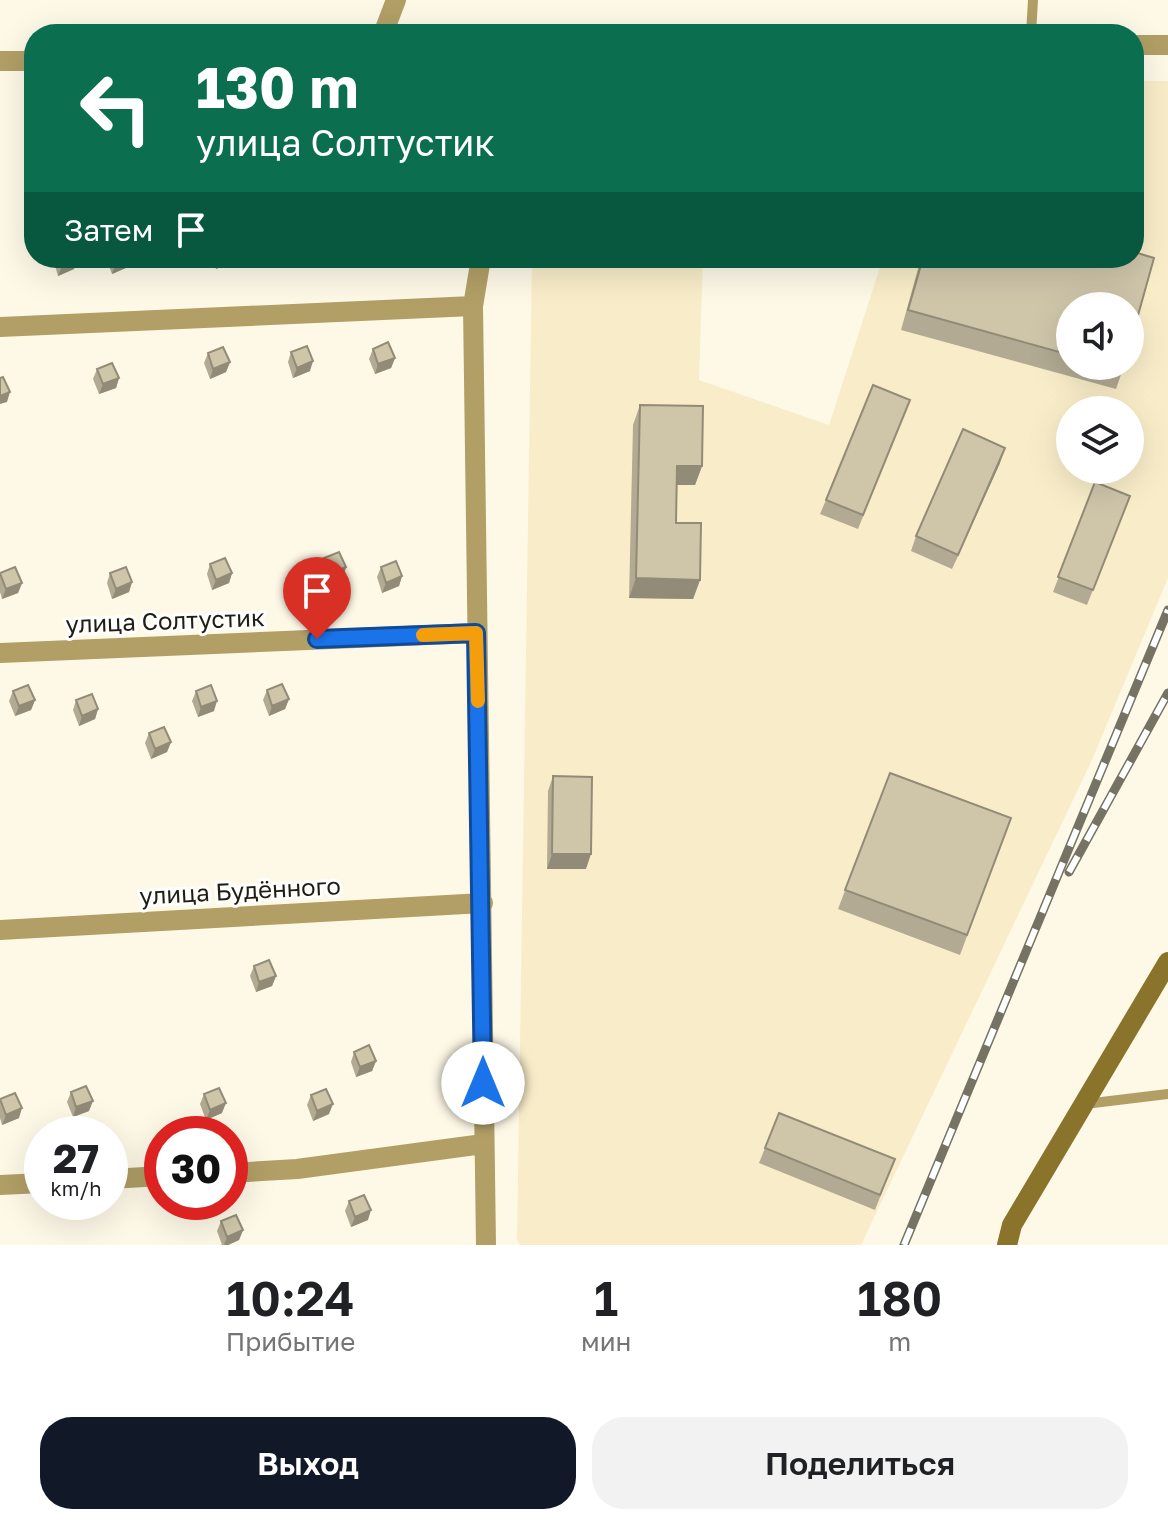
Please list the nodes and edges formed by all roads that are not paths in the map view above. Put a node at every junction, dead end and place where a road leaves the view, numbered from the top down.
1 (396, 0) edge
2 (1033, 0) edge
3 (387, 24) edge
4 (1032, 24) edge
5 (1144, 45) edge
6 (1168, 45) edge
7 (0, 61) edge
8 (24, 61) edge
9 (479, 268) edge
10 (473, 306) junction
11 (0, 327) edge
12 (476, 633) junction
13 (0, 653) edge
14 (483, 903) junction
15 (0, 930) edge
16 (1168, 962) edge
17 (1168, 1094) edge
18 (1083, 1105) junction
19 (483, 1144) junction
20 (248, 1172) edge
21 (24, 1184) edge
22 (0, 1185) edge
23 (486, 1245) edge
24 (1007, 1245) edge

1 - 3 street
2 - 4 lane
5 - 6 street
7 - 8 street
9 - 10 street
10 - 11 street
10 - 12 street
12 - 13 street, улица Солтустик
12 - 14 street
14 - 15 street, улица Будённого
14 - 19 street
16 - 18 main road
17 - 18 lane
18 - 24 main road
19 - 20 street
19 - 23 street
21 - 22 street

